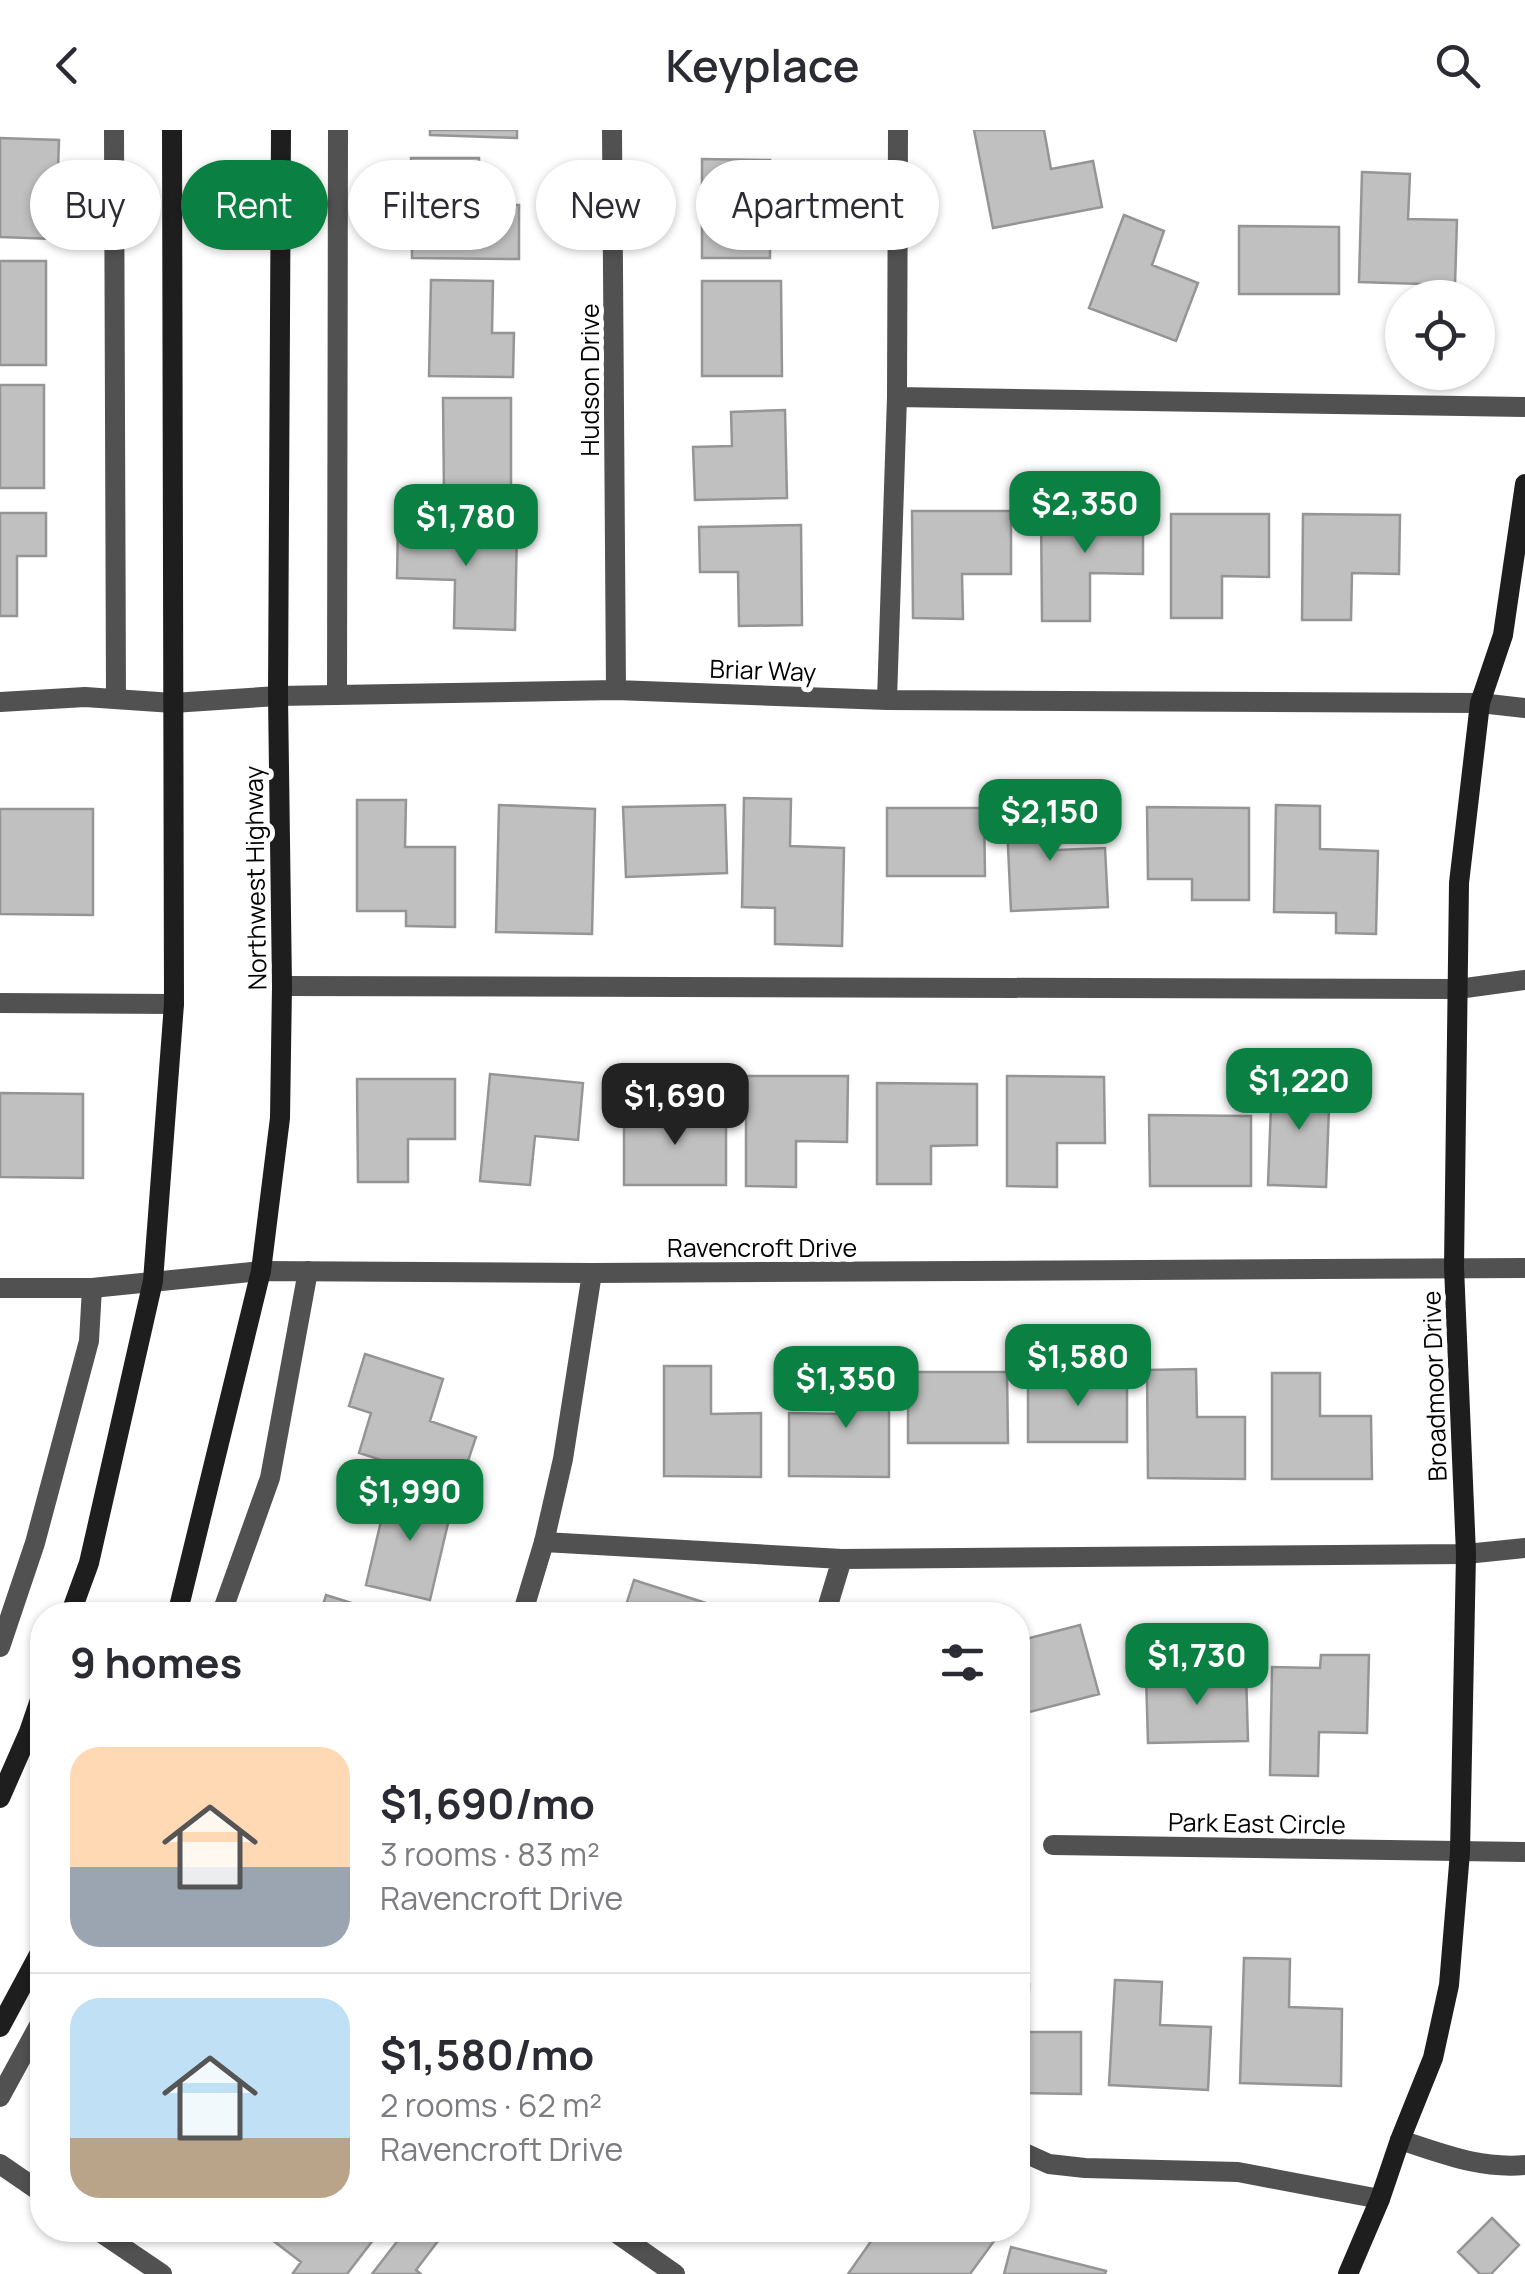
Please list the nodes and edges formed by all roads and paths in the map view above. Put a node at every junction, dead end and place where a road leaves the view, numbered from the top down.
1 (114, 130) edge
2 (172, 130) edge
3 (281, 130) edge
4 (338, 130) edge
5 (612, 130) edge
6 (898, 130) edge
7 (896, 397) junction
8 (1525, 407) edge
9 (1525, 484) edge
10 (616, 690) junction
11 (337, 695) junction
12 (278, 696) junction
13 (116, 699) junction
14 (887, 700) junction
15 (0, 702) edge
16 (173, 703) junction
17 (1480, 703) junction
18 (1525, 708) edge
19 (1525, 980) edge
20 (282, 986) junction
21 (1458, 989) junction
22 (0, 1003) edge
23 (174, 1004) junction
24 (1454, 1267) junction
25 (1525, 1268) edge
26 (261, 1270) junction
27 (308, 1270) junction
28 (592, 1273) junction
29 (153, 1282) junction
30 (0, 1288) edge
31 (92, 1288) junction
32 (544, 1542) junction
33 (1525, 1548) edge
34 (1466, 1554) junction
35 (842, 1560) junction
36 (74, 1602) edge
37 (180, 1602) edge
38 (226, 1602) edge
39 (526, 1602) edge
40 (829, 1602) edge
41 (0, 1647) edge
42 (30, 1729) edge
43 (0, 1798) edge
44 (1053, 1845) dead end
45 (1460, 1852) junction
46 (1525, 1852) edge
47 (30, 1971) edge
48 (0, 2027) edge
49 (30, 2042) edge
50 (0, 2097) edge
51 (1400, 2140) junction
52 (1030, 2155) edge
53 (0, 2164) edge
54 (1525, 2165) edge
55 (30, 2185) edge
56 (1380, 2199) junction
57 (115, 2242) edge
58 (629, 2242) edge
59 (162, 2274) edge
60 (675, 2274) edge
61 (1348, 2274) edge

1 - 13 street
2 - 16 main road
3 - 12 main road, Northwest Highway
4 - 11 street
5 - 10 street, Hudson Drive
6 - 7 street
7 - 8 street
7 - 14 street
9 - 17 main road, Broadmoor Drive
10 - 11 street, Briar Way
10 - 14 street, Briar Way
11 - 12 street, Briar Way
12 - 16 street, Briar Way
12 - 20 main road, Northwest Highway
13 - 15 street, Briar Way
13 - 16 street, Briar Way
14 - 17 street, Briar Way
16 - 23 main road
17 - 18 street, Briar Way
17 - 21 main road, Broadmoor Drive
19 - 21 street
20 - 21 street
20 - 26 main road, Northwest Highway
21 - 24 main road, Broadmoor Drive
22 - 23 street
23 - 29 main road
24 - 25 street, Ravencroft Drive
24 - 28 street, Ravencroft Drive
24 - 34 main road, Broadmoor Drive
26 - 27 street, Ravencroft Drive
26 - 29 street, Ravencroft Drive
26 - 37 main road, Northwest Highway
27 - 28 street, Ravencroft Drive
27 - 38 street
28 - 32 street
29 - 31 street, Ravencroft Drive
29 - 36 main road
30 - 31 street, Ravencroft Drive
31 - 41 street
32 - 35 street
32 - 39 street
33 - 34 street
34 - 35 street
34 - 45 main road, Broadmoor Drive
35 - 40 street
42 - 43 main road
44 - 45 street, Park East Circle
45 - 46 street, Park East Circle
45 - 51 main road, Broadmoor Drive
47 - 48 main road
49 - 50 street
51 - 54 street
51 - 56 main road, Broadmoor Drive
52 - 56 street
53 - 55 street
56 - 61 main road, Broadmoor Drive
57 - 59 street
58 - 60 street

